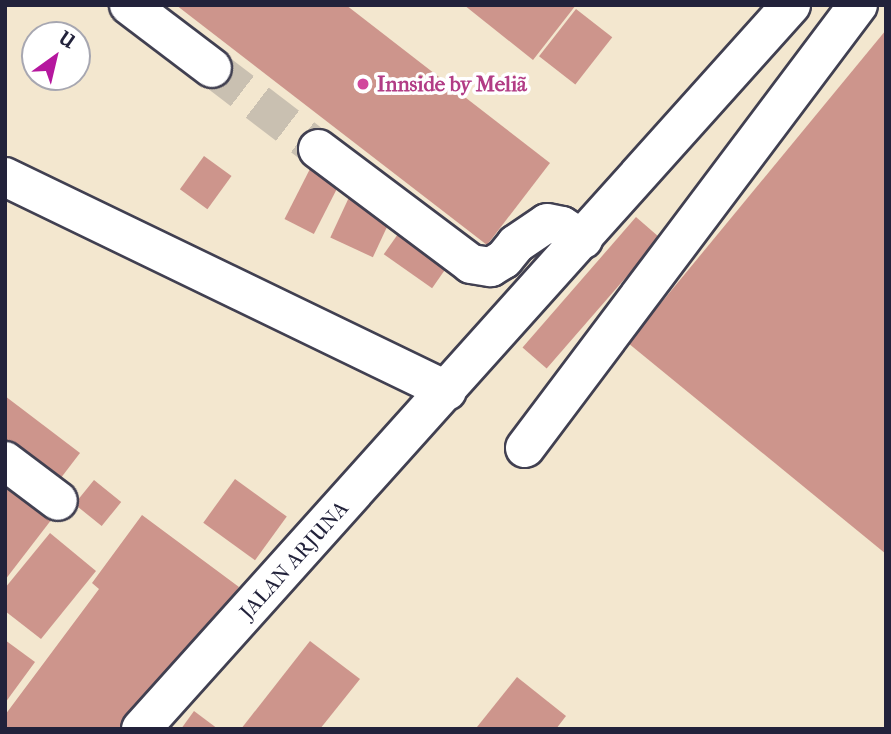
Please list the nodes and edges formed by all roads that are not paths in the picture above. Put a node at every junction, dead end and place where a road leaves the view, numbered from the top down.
1 (129, 5) edge
2 (791, 5) edge
3 (858, 5) edge
4 (212, 68) tunnel mouth
5 (318, 149) tunnel mouth
6 (5, 177) edge
7 (583, 239) junction
8 (447, 391) junction
9 (525, 448) dead end
10 (5, 461) edge
11 (58, 501) dead end
12 (141, 729) edge

1 - 4 street
2 - 7 street, JALAN ARJUNA
3 - 9 street
5 - 7 street
6 - 8 street
7 - 8 street, JALAN ARJUNA
8 - 12 street, JALAN ARJUNA
10 - 11 street

